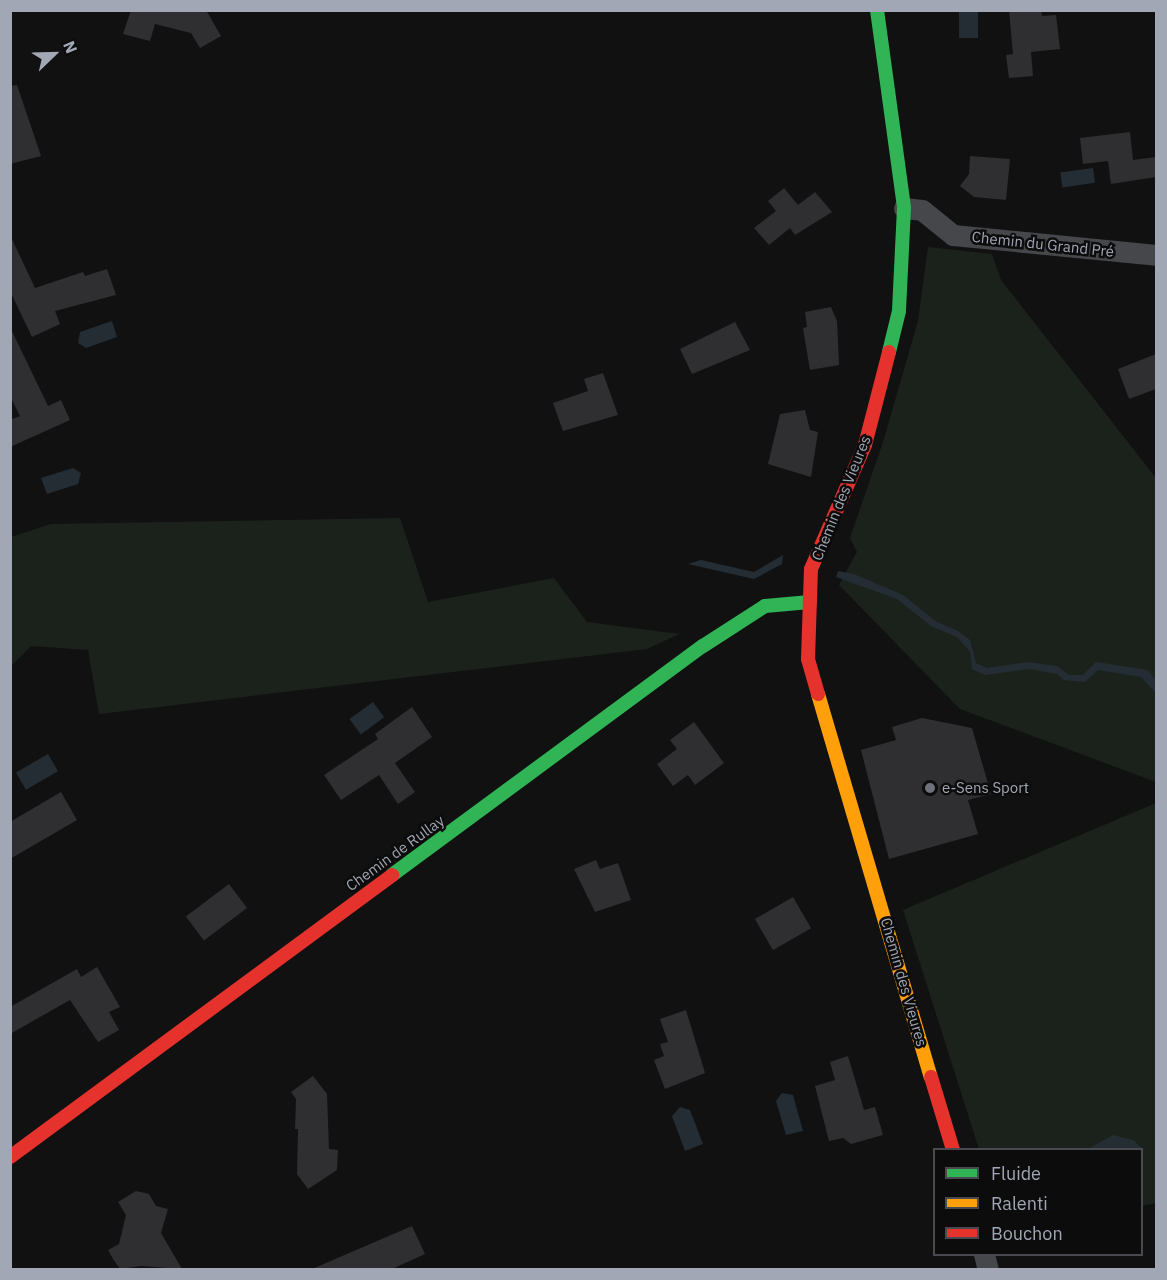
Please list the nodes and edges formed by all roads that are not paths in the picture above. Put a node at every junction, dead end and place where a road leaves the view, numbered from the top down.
1 (877, 10) edge
2 (904, 208) junction
3 (1156, 255) edge
4 (810, 602) junction
5 (953, 1148) edge
6 (10, 1157) edge

1 - 2 street, Chemin des Vieures
2 - 3 street, Chemin du Grand Pré
2 - 4 street, Chemin des Vieures
4 - 5 street, Chemin des Vieures
4 - 6 street, Chemin de Rullay

